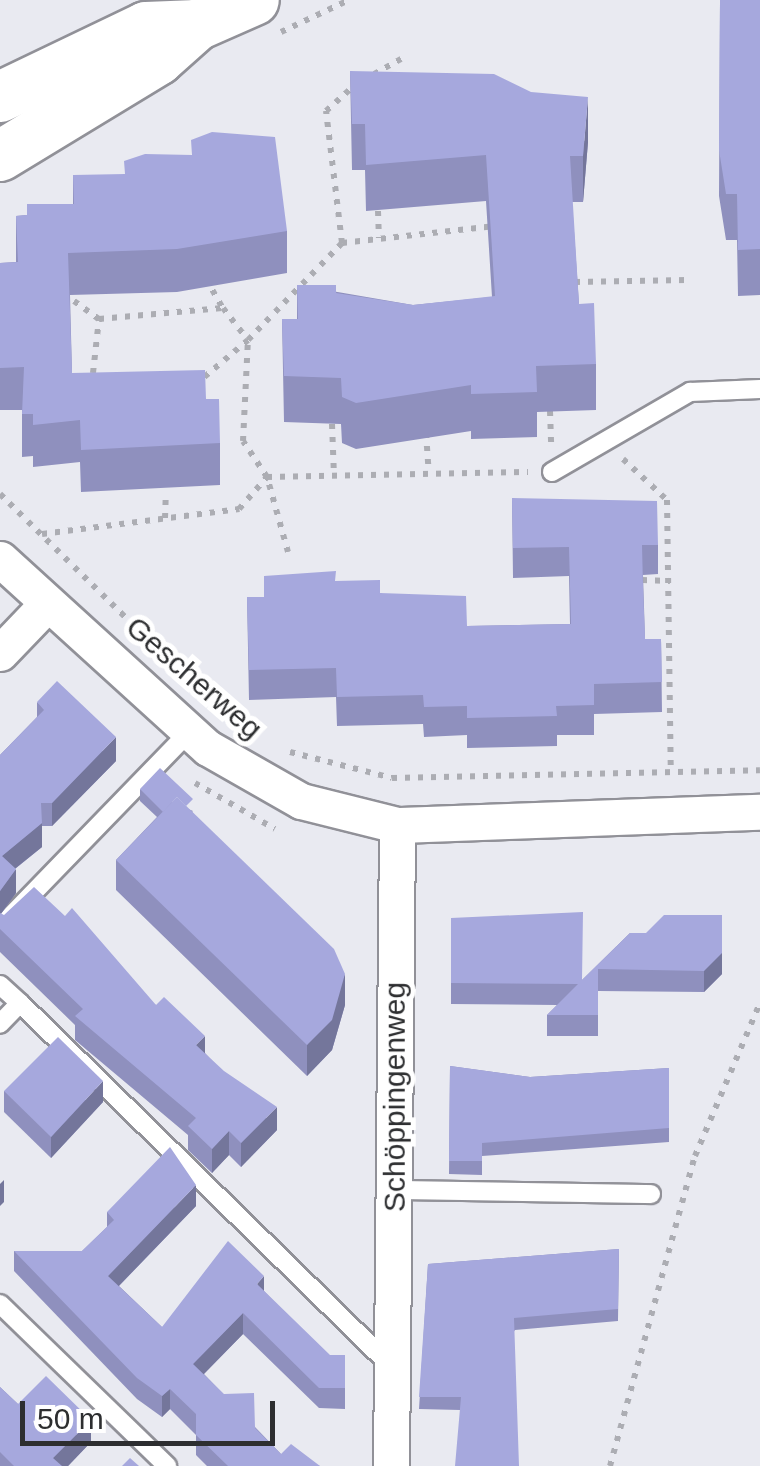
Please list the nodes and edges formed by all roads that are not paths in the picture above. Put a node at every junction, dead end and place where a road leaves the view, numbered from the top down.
1 (254, 0) edge
2 (197, 25) junction
3 (0, 97) edge
4 (0, 156) edge
5 (760, 389) edge
6 (552, 472) road end
7 (0, 558) edge
8 (48, 603) junction
9 (0, 653) edge
10 (189, 732) junction
11 (760, 812) edge
12 (397, 825) junction
13 (0, 927) edge
14 (0, 985) edge
15 (20, 1004) junction
16 (0, 1024) edge
17 (395, 1190) junction
18 (652, 1194) dead end
19 (0, 1304) edge
20 (394, 1368) junction
21 (167, 1466) edge
22 (392, 1466) edge

1 - 2 main road
2 - 3 main road
2 - 4 main road
5 - 6 lane
7 - 8 street, Gescherweg
8 - 9 street
8 - 10 street, Gescherweg
10 - 12 street, Gescherweg
10 - 13 lane
11 - 12 street, Gescherweg
12 - 17 street, Schöppingenweg
14 - 15 lane
15 - 16 lane
15 - 20 lane
17 - 18 lane
17 - 20 street, Schöppingenweg
19 - 21 lane
20 - 22 street, Schöppingenweg

